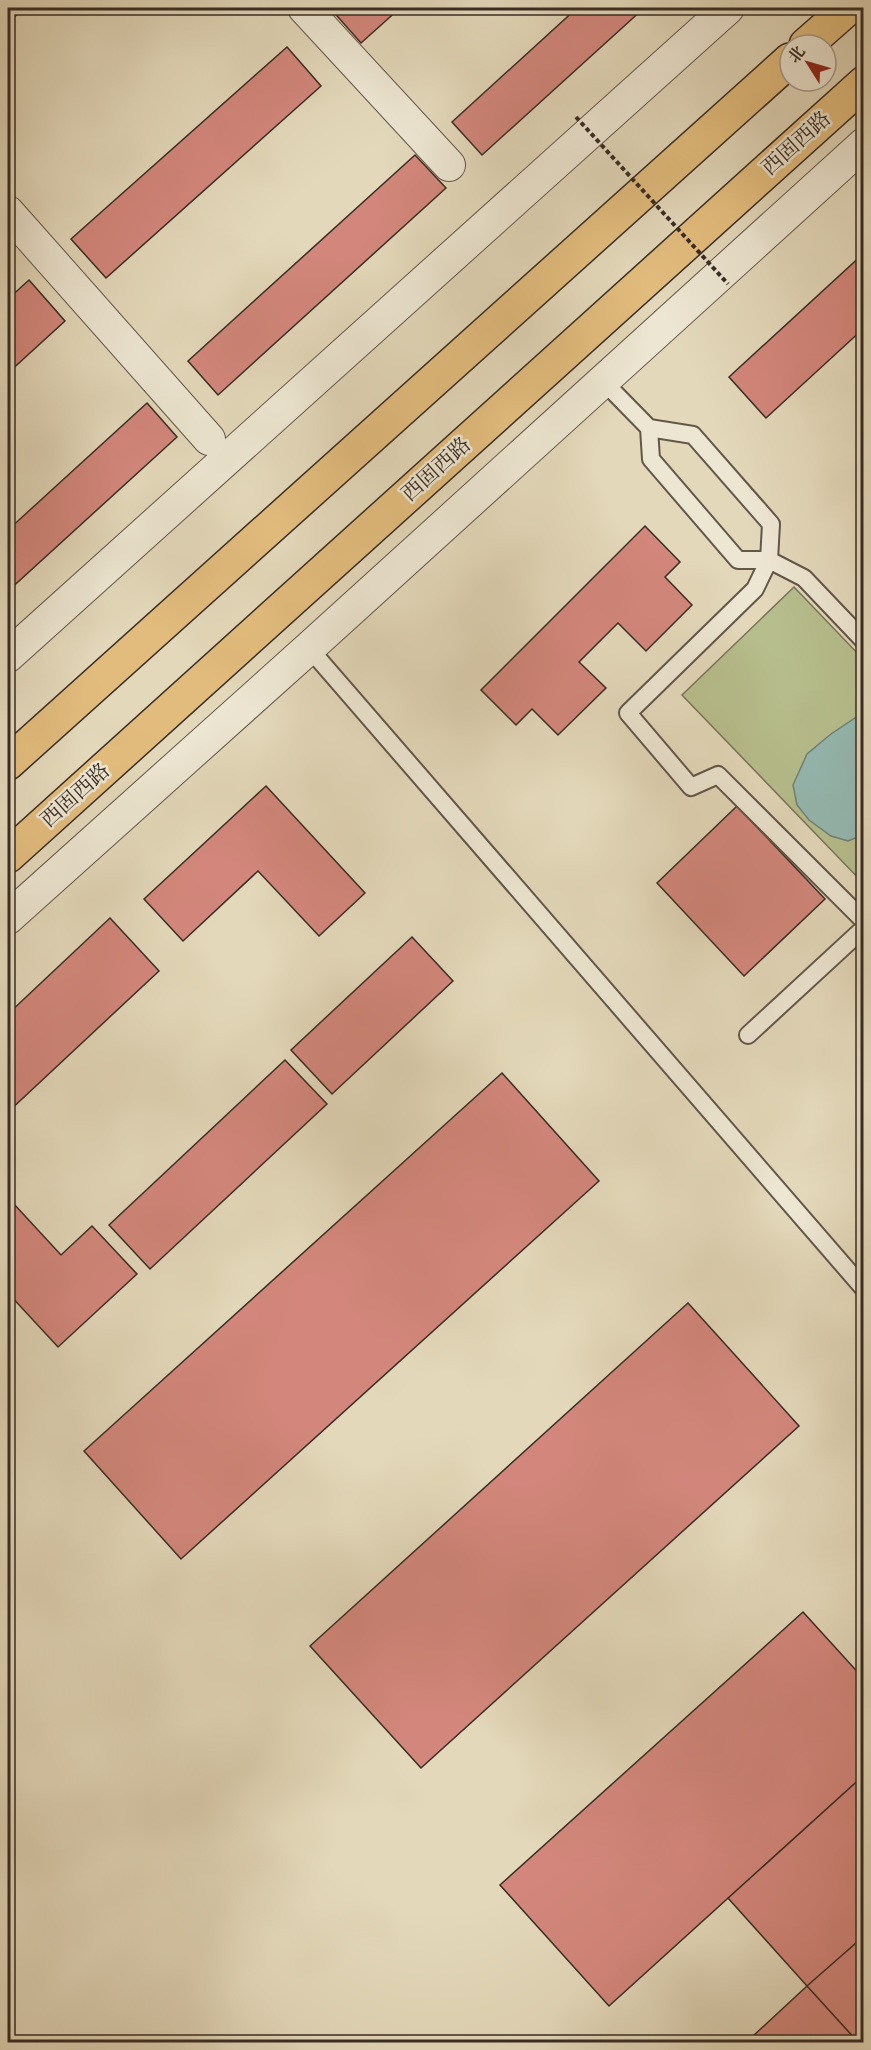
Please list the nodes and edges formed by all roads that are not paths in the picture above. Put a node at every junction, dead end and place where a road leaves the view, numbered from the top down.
1 (304, 8) edge
2 (728, 8) edge
3 (848, 8) edge
4 (820, 33) edge
5 (778, 71) edge
6 (864, 83) edge
7 (864, 144) edge
8 (449, 165) dead end
9 (8, 212) edge
10 (603, 381) junction
11 (649, 428) junction
12 (208, 439) dead end
13 (769, 560) junction
14 (864, 641) edge
15 (309, 648) junction
16 (8, 656) edge
17 (8, 763) edge
18 (8, 856) edge
19 (8, 918) edge
20 (864, 921) edge
21 (864, 928) edge
22 (748, 1035) dead end
23 (864, 1289) edge

1 - 8 street
2 - 16 street
3 - 4 main road
5 - 17 main road
6 - 18 main road, 西固西路
7 - 10 street
9 - 12 street
10 - 11 lane
10 - 15 street
11 - 13 lane
11 - 13 lane
13 - 14 lane
13 - 20 lane
15 - 19 street
15 - 23 lane
21 - 22 lane

